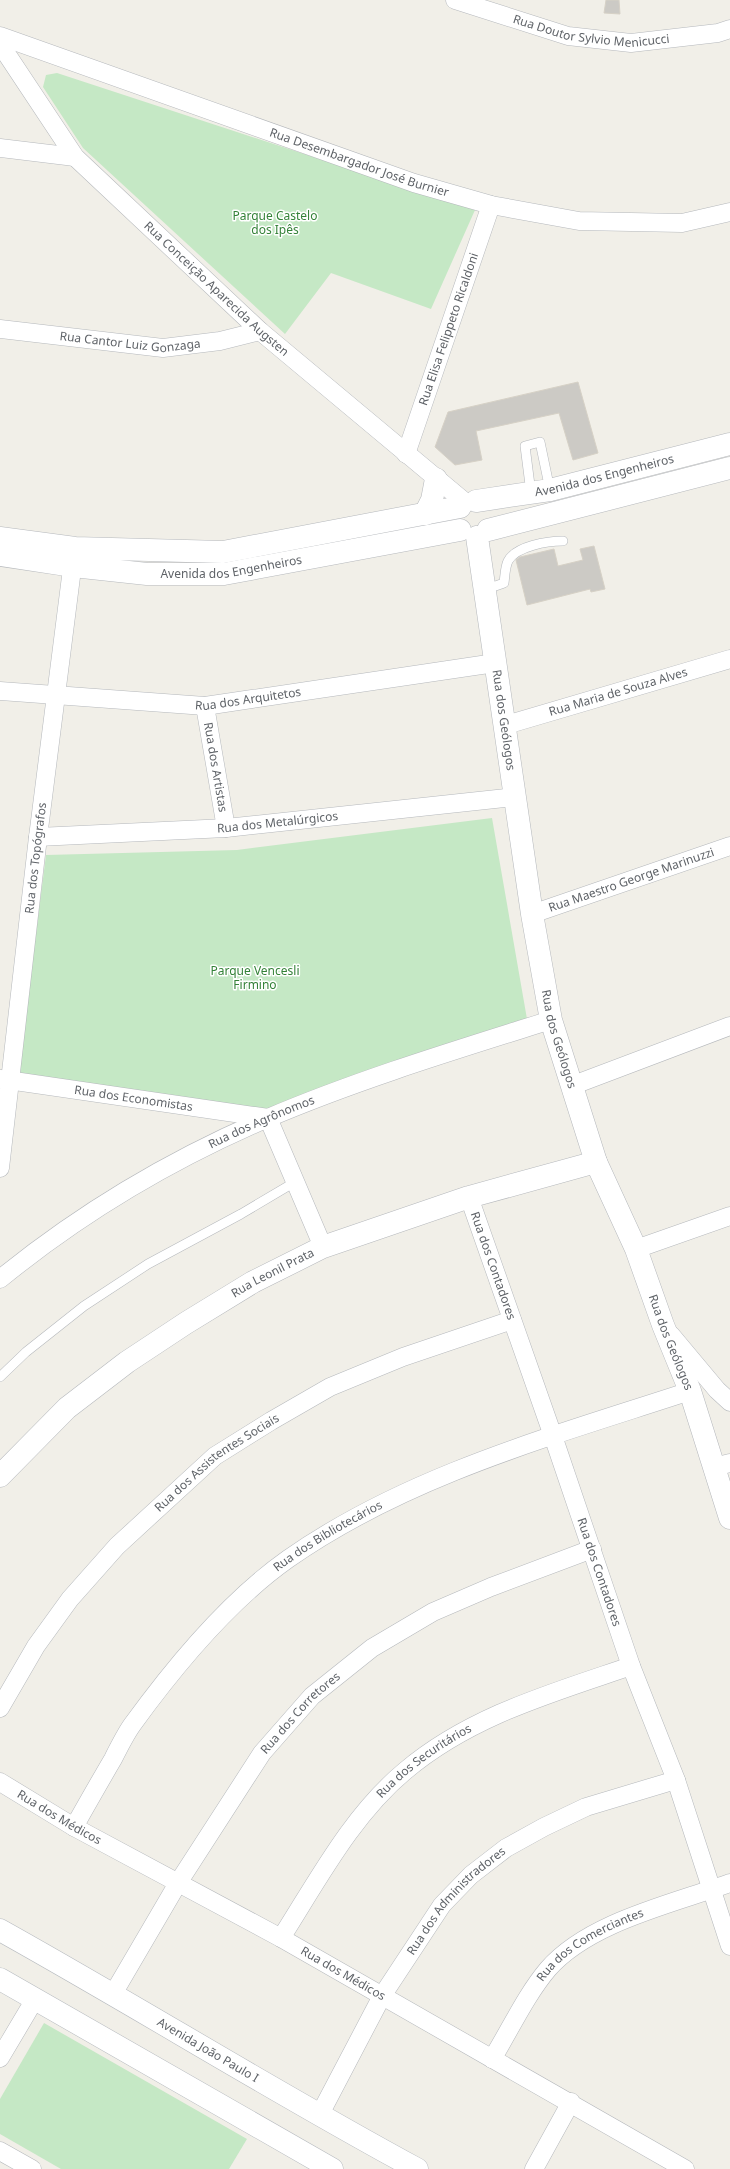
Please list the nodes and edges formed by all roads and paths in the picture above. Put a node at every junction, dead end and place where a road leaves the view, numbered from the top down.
1 (455, 0) edge
2 (730, 29) edge
3 (0, 36) edge
4 (0, 44) edge
5 (0, 148) edge
6 (75, 157) junction
7 (491, 205) junction
8 (730, 212) edge
9 (0, 329) edge
10 (260, 331) junction
11 (730, 444) edge
12 (406, 454) junction
13 (730, 468) edge
14 (436, 479) junction
15 (581, 482) junction
16 (467, 504) junction
17 (588, 505) junction
18 (425, 514) junction
19 (475, 532) junction
20 (0, 538) edge
21 (563, 541) dead end
22 (0, 555) edge
23 (74, 557) junction
24 (484, 590) junction
25 (730, 659) edge
26 (495, 663) junction
27 (0, 691) edge
28 (57, 696) junction
29 (205, 706) junction
30 (506, 725) junction
31 (515, 797) junction
32 (226, 828) junction
33 (38, 837) junction
34 (730, 846) edge
35 (532, 914) junction
36 (550, 1020) junction
37 (730, 1026) edge
38 (5, 1080) edge
39 (571, 1086) junction
40 (268, 1118) junction
41 (596, 1162) junction
42 (0, 1168) edge
43 (295, 1182) junction
44 (469, 1197) junction
45 (730, 1216) edge
46 (323, 1247) junction
47 (636, 1249) junction
48 (0, 1279) edge
49 (512, 1320) junction
50 (663, 1324) junction
51 (0, 1377) edge
52 (690, 1391) junction
53 (730, 1402) edge
54 (553, 1436) junction
55 (722, 1465) edge
56 (0, 1476) edge
57 (730, 1518) edge
58 (592, 1549) junction
59 (631, 1666) junction
60 (0, 1708) edge
61 (676, 1780) junction
62 (0, 1782) edge
63 (74, 1827) junction
64 (178, 1883) junction
65 (730, 1884) edge
66 (711, 1890) junction
67 (0, 1930) edge
68 (281, 1938) junction
69 (730, 1946) edge
70 (0, 1979) edge
71 (113, 1994) junction
72 (382, 1996) junction
73 (35, 1999) junction
74 (0, 2058) edge
75 (492, 2059) junction
76 (571, 2102) junction
77 (319, 2116) junction
78 (0, 2151) edge
79 (32, 2169) edge
80 (332, 2169) edge
81 (417, 2169) edge
82 (534, 2169) edge
83 (684, 2169) edge

1 - 2 street, Rua Doutor Sylvio Menicucci
3 - 7 street, Rua Desembargador José Burnier
4 - 6 street, Rua Conceição Aparecida Augsten
5 - 6 street
6 - 10 street, Rua Conceição Aparecida Augsten
7 - 8 street, Rua Desembargador José Burnier
7 - 12 street, Rua Elisa Felippeto Ricaldoni
9 - 10 street, Rua Cantor Luiz Gonzaga
10 - 12 street, Rua Conceição Aparecida Augsten
11 - 15 street, Avenida dos Engenheiros
12 - 14 street, Rua Conceição Aparecida Augsten
13 - 17 street, Avenida dos Engenheiros
14 - 16 street, Rua Conceição Aparecida Augsten
14 - 18 street
15 - 16 street, Avenida dos Engenheiros
15 - 17 street
16 - 18 street, Avenida dos Engenheiros
16 - 19 street
16 - 19 street
17 - 19 street, Avenida dos Engenheiros
18 - 23 street, Avenida dos Engenheiros
19 - 23 street, Avenida dos Engenheiros
19 - 24 street, Rua dos Geólogos
20 - 23 street, Avenida dos Engenheiros
21 - 24 lane
22 - 23 street, Avenida dos Engenheiros
23 - 28 street, Rua dos Topógrafos
24 - 26 street, Rua dos Geólogos
25 - 30 street, Rua Maria de Souza Alves
26 - 29 street, Rua dos Arquitetos
26 - 30 street, Rua dos Geólogos
27 - 28 street, Rua dos Arquitetos
28 - 29 street, Rua dos Arquitetos
28 - 33 street, Rua dos Topógrafos
29 - 32 street, Rua dos Artistas
30 - 31 street, Rua dos Geólogos
31 - 32 street, Rua dos Metalúrgicos
31 - 35 street, Rua dos Geólogos
32 - 33 street, Rua dos Metalúrgicos
33 - 38 street, Rua dos Topógrafos
34 - 35 street, Rua Maestro George Marinuzzi
35 - 36 street, Rua dos Geólogos
36 - 39 street, Rua dos Geólogos
36 - 40 street, Rua dos Agrônomos
37 - 39 street
38 - 40 street, Rua dos Economistas
38 - 42 street, Rua dos Topógrafos
39 - 41 street, Rua dos Geólogos
40 - 43 street
40 - 48 street, Rua dos Agrônomos
41 - 44 street, Rua Leonil Prata
41 - 47 street, Rua dos Geólogos
43 - 46 street
43 - 51 lane
44 - 46 street, Rua Leonil Prata
44 - 49 street, Rua dos Contadores
45 - 47 street
46 - 56 street, Rua Leonil Prata
47 - 50 street, Rua dos Geólogos
49 - 54 street, Rua dos Contadores
49 - 60 street, Rua dos Assistentes Sociais
50 - 52 street, Rua dos Geólogos
50 - 53 street
52 - 54 street, Rua dos Bibliotecários
52 - 55 street, Rua dos Geólogos
54 - 58 street, Rua dos Contadores
54 - 63 street, Rua dos Bibliotecários
55 - 57 street, Rua dos Geólogos
58 - 59 street, Rua dos Contadores
58 - 64 street, Rua dos Corretores
59 - 61 street, Rua dos Contadores
59 - 68 street, Rua dos Securitários
61 - 66 street, Rua dos Contadores
61 - 72 street, Rua dos Administradores
62 - 63 street, Rua dos Médicos
63 - 64 street, Rua dos Médicos
64 - 68 street, Rua dos Médicos
64 - 71 street, Rua dos Corretores
65 - 66 street, Rua dos Comerciantes
66 - 69 street, Rua dos Contadores
66 - 75 street, Rua dos Comerciantes
67 - 71 street, Avenida João Paulo I
68 - 72 street, Rua dos Médicos
70 - 73 street
71 - 77 street, Avenida João Paulo I
72 - 75 street, Rua dos Médicos
72 - 77 street, Rua dos Administradores
73 - 74 street
73 - 80 street
75 - 76 street, Rua dos Médicos
76 - 82 street
76 - 83 street, Rua dos Médicos
77 - 81 street, Avenida João Paulo I
78 - 79 street

